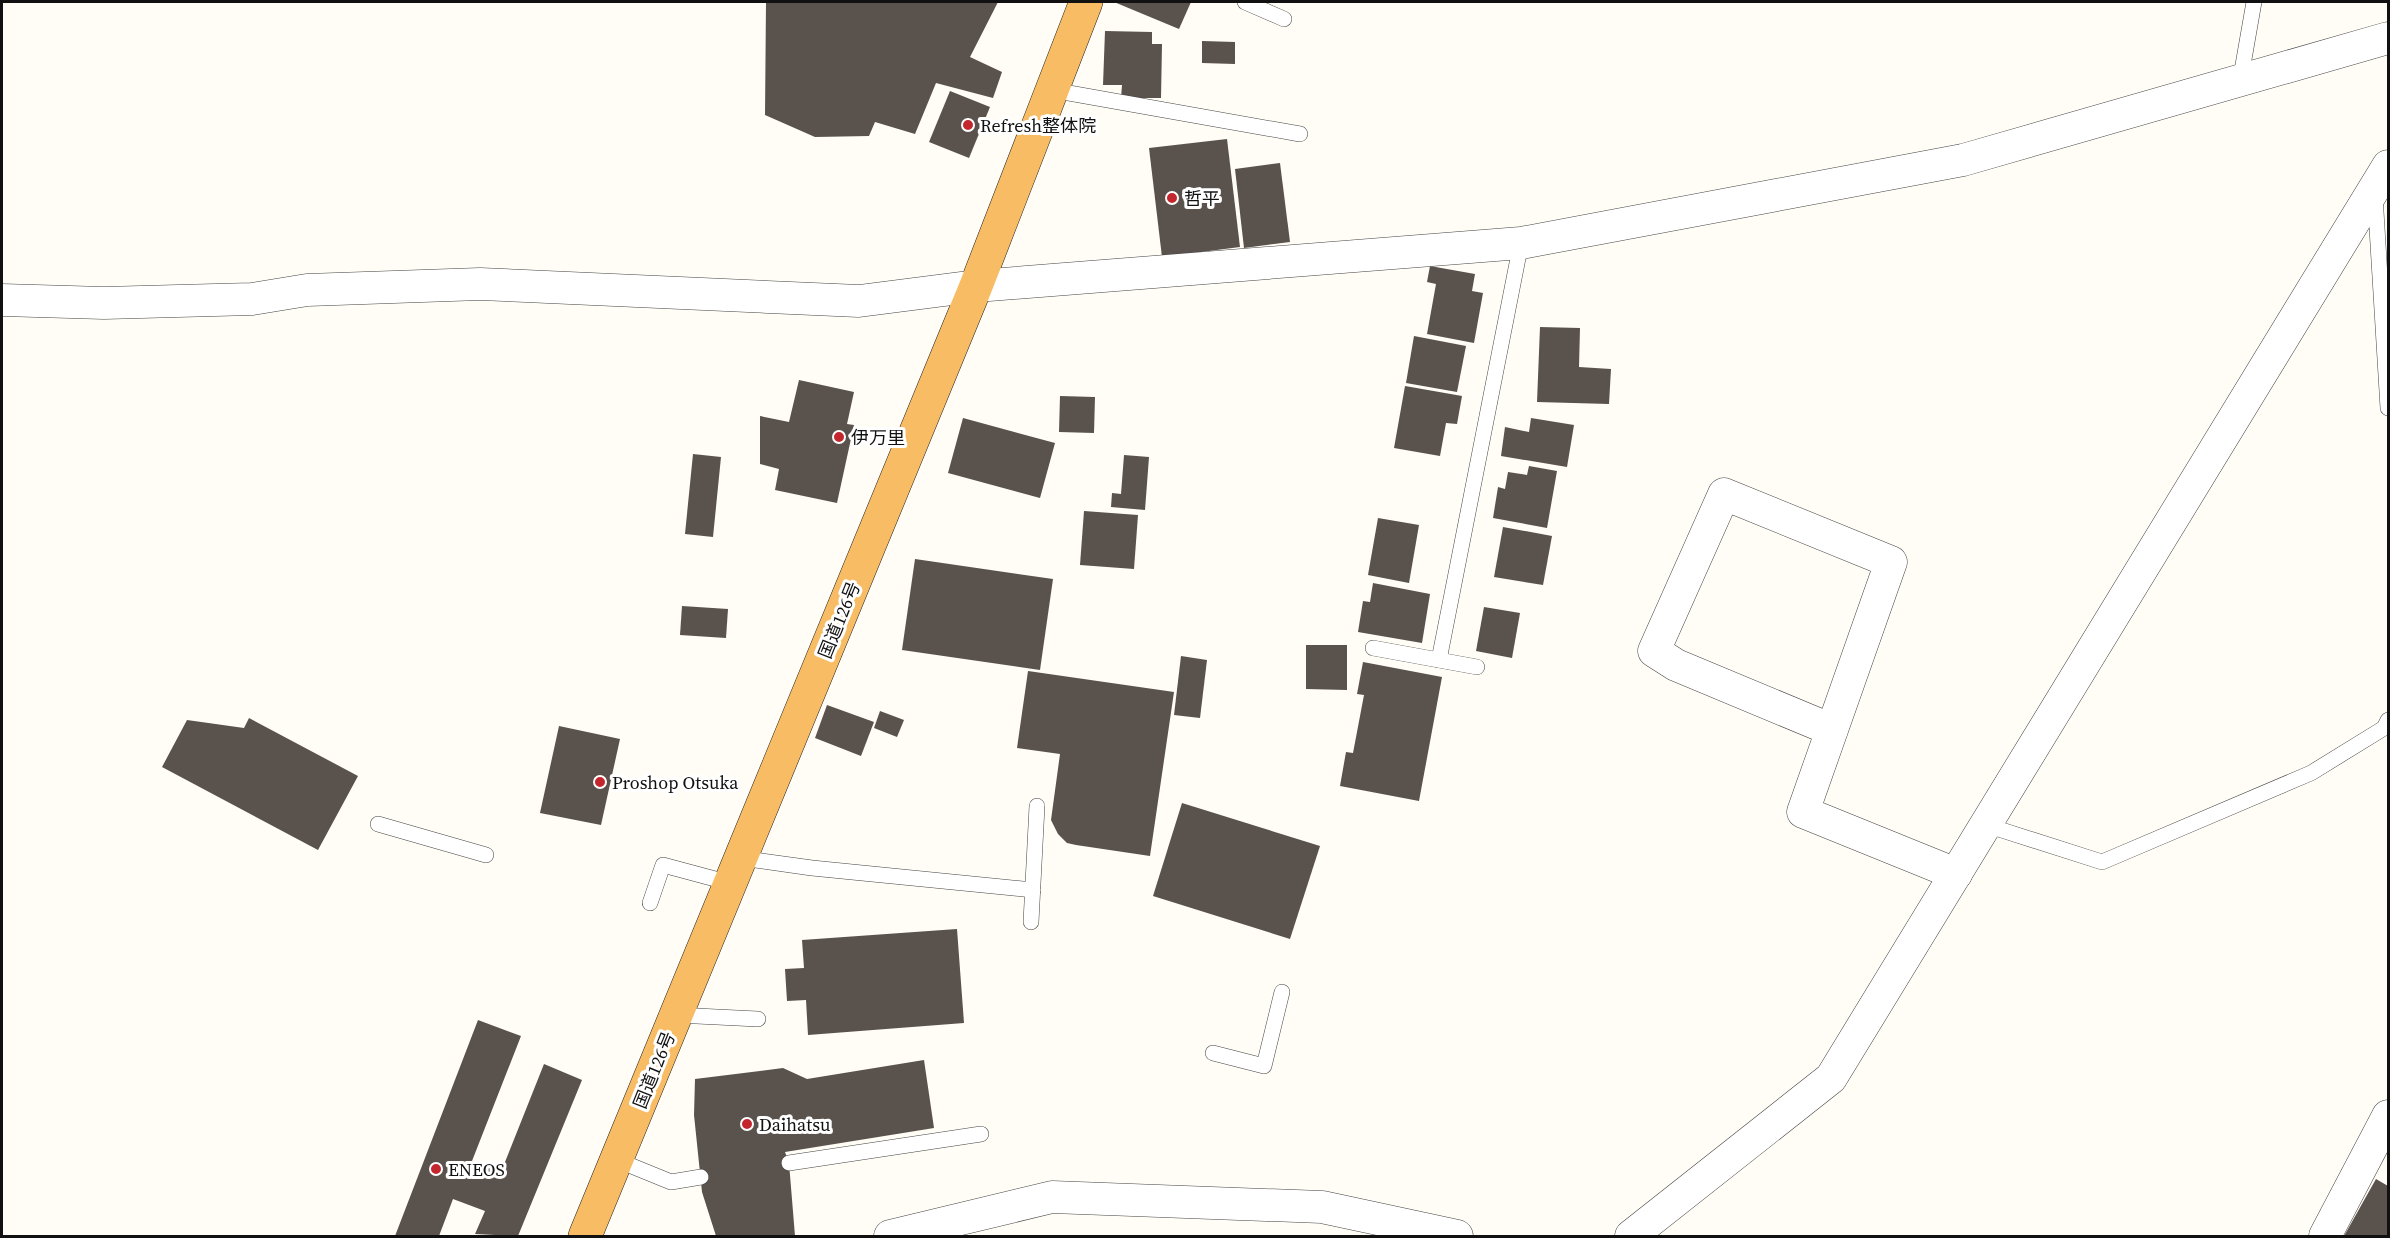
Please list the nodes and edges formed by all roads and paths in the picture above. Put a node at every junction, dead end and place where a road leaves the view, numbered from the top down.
1 (1086, 2) edge
2 (1245, 2) edge
3 (2254, 2) edge
4 (1284, 19) dead end
5 (2388, 38) edge
6 (2240, 82) junction
7 (1052, 90) junction
8 (1300, 134) dead end
9 (2382, 177) edge
10 (1521, 243) junction
11 (976, 286) junction
12 (2, 300) edge
13 (2388, 408) edge
14 (1373, 648) dead end
15 (1439, 660) junction
16 (1477, 667) dead end
17 (2388, 720) edge
18 (1832, 730) junction
19 (1037, 806) dead end
20 (378, 824) dead end
21 (1986, 825) junction
22 (486, 855) dead end
23 (736, 870) junction
24 (1956, 874) junction
25 (1033, 890) junction
26 (650, 903) dead end
27 (1031, 922) dead end
28 (1282, 992) dead end
29 (676, 1015) junction
30 (758, 1019) dead end
31 (1213, 1053) dead end
32 (2388, 1116) edge
33 (981, 1134) dead end
34 (617, 1160) junction
35 (789, 1163) dead end
36 (701, 1177) dead end
37 (585, 1236) edge
38 (890, 1236) edge
39 (1457, 1236) edge
40 (1631, 1236) edge
41 (2325, 1236) edge

1 - 7 highway, 国道126号
2 - 4 lane
3 - 6 lane
5 - 6 street
6 - 10 street
7 - 8 lane
7 - 11 highway, 国道126号
9 - 13 lane
9 - 21 street
10 - 11 street
10 - 15 lane
11 - 12 street
11 - 23 highway, 国道126号
14 - 15 lane
15 - 16 lane
17 - 21 lane
18 - 18 street
18 - 24 street
19 - 25 lane
20 - 22 lane
21 - 24 street
23 - 25 lane
23 - 26 lane
23 - 29 highway, 国道126号
24 - 40 street
25 - 27 lane
28 - 31 lane
29 - 30 lane
29 - 34 highway, 国道126号
32 - 41 street
33 - 35 lane
34 - 36 lane
34 - 37 highway, 国道126号
38 - 39 street

